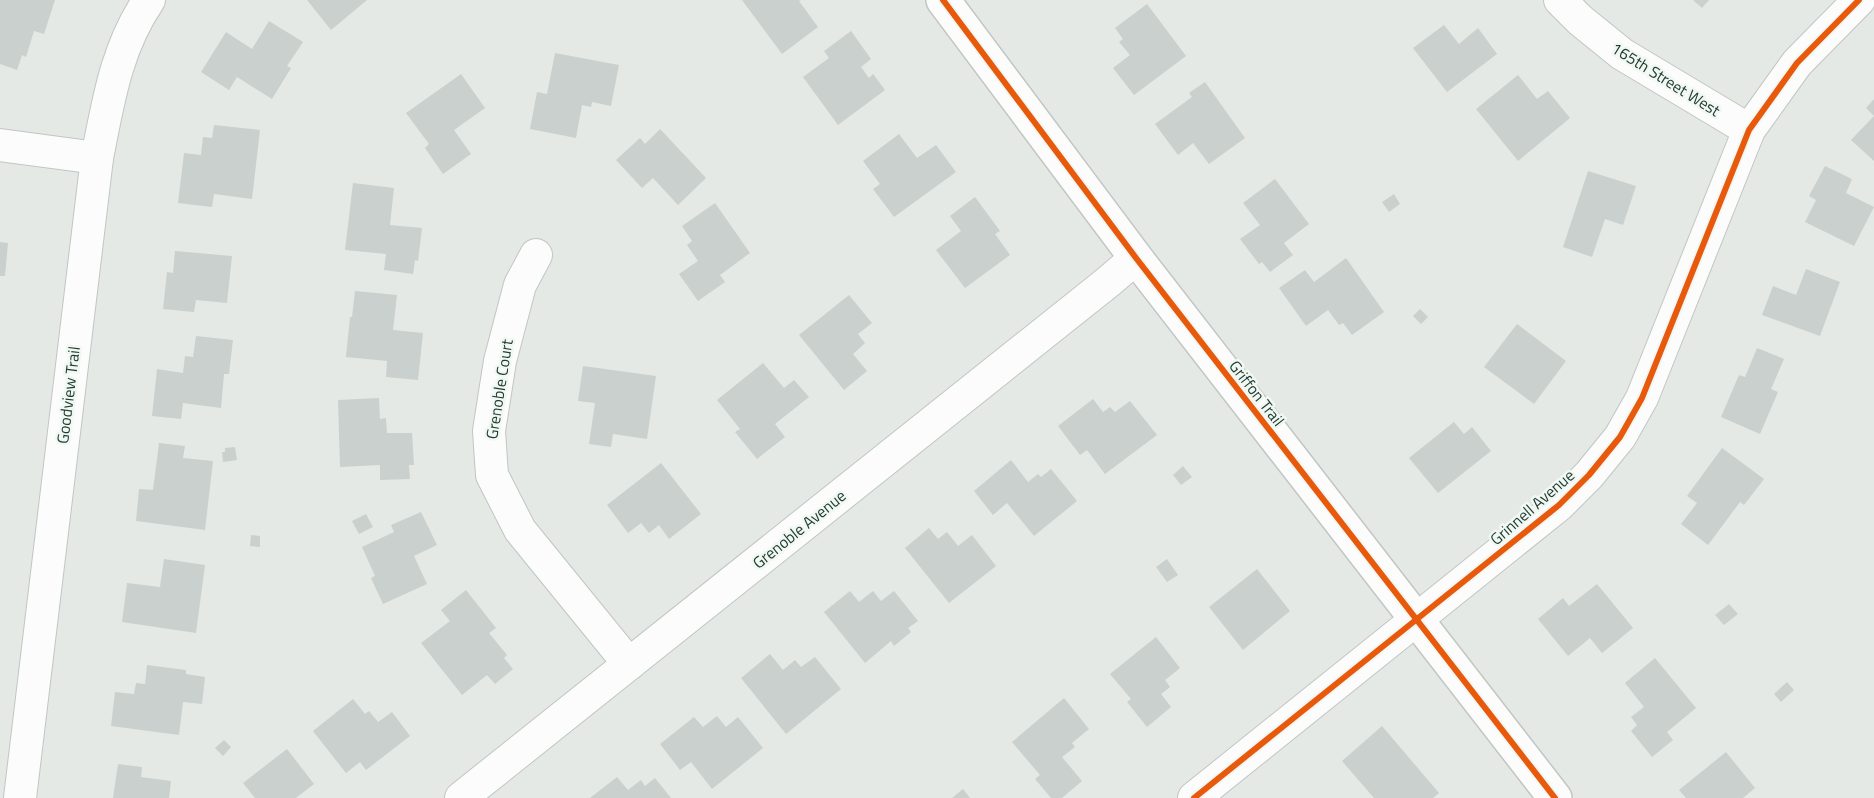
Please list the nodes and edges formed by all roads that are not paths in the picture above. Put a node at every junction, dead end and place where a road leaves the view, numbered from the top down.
1 (149, 0) edge
2 (943, 0) edge
3 (1560, 0) edge
4 (1859, 0) edge
5 (1749, 130) junction
6 (0, 146) edge
7 (97, 158) junction
8 (536, 255) dead end
9 (1136, 258) junction
10 (1417, 620) junction
11 (629, 664) junction
12 (20, 798) edge
13 (460, 798) edge
14 (1194, 798) edge
15 (1556, 798) edge

1 - 7 street, Goodview Trail
2 - 9 street, Griffon Trail
3 - 5 street, 165th Street West
4 - 5 street, Grinnell Avenue
5 - 10 street, Grinnell Avenue
6 - 7 street
7 - 12 street, Goodview Trail
8 - 11 street, Grenoble Court
9 - 10 street, Griffon Trail
9 - 11 street, Grenoble Avenue
10 - 14 street, Grinnell Avenue
10 - 15 street, Griffon Trail
11 - 13 street, Grenoble Avenue

